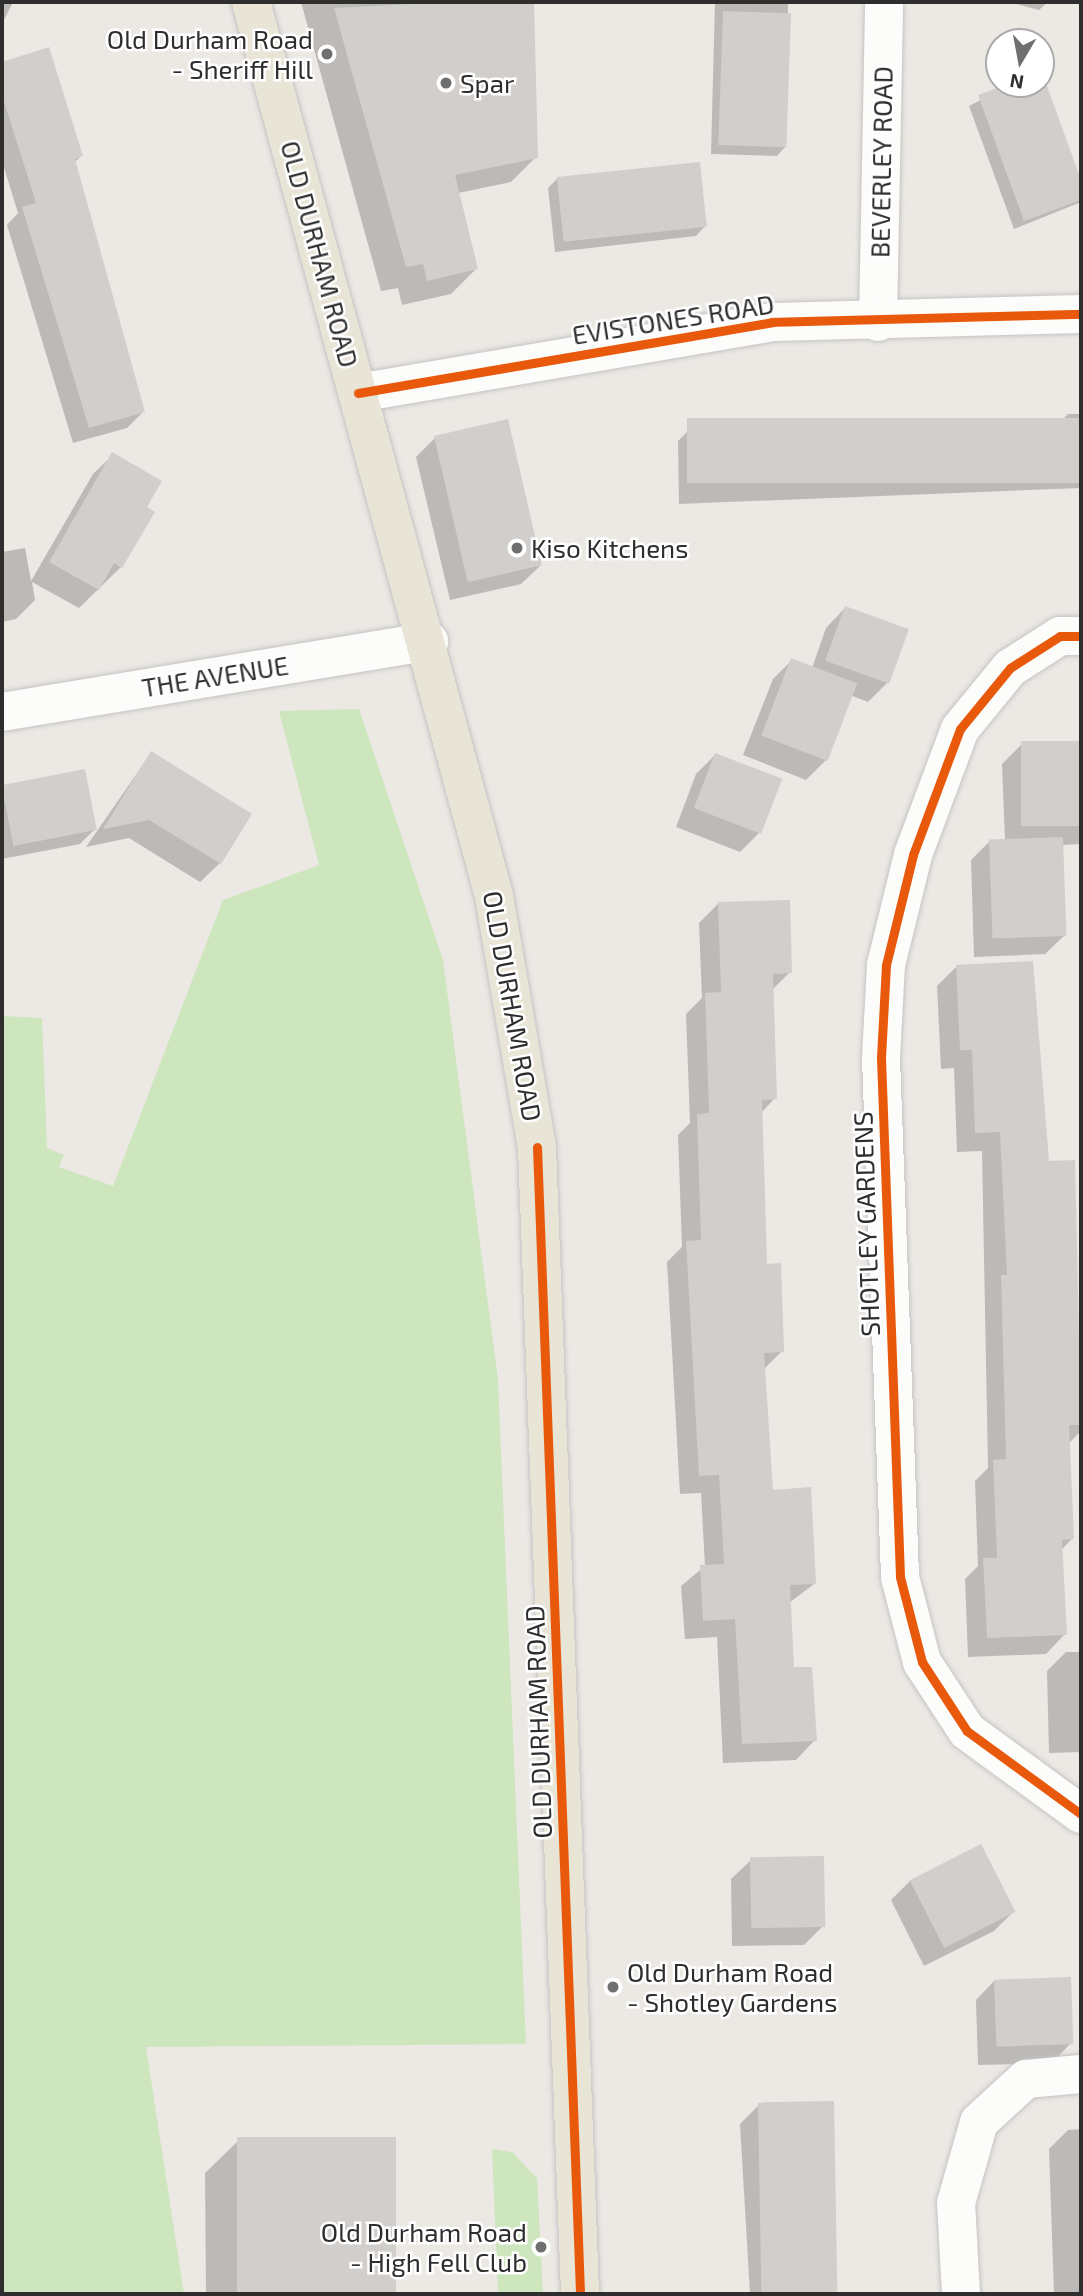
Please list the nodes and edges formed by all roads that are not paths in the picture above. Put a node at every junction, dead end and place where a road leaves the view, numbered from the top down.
1 (251, 2) edge
2 (884, 2) edge
3 (1081, 314) edge
4 (878, 322) junction
5 (358, 393) junction
6 (1081, 636) edge
7 (429, 641) junction
8 (2, 712) edge
9 (1081, 1814) edge
10 (1081, 2074) edge
11 (580, 2294) edge
12 (961, 2294) edge

1 - 5 main road, OLD DURHAM ROAD
2 - 4 street, BEVERLEY ROAD
3 - 4 street, EVISTONES ROAD
4 - 5 street, EVISTONES ROAD
5 - 7 main road, OLD DURHAM ROAD
6 - 9 street, SHOTLEY GARDENS
7 - 8 street, THE AVENUE
7 - 11 main road, OLD DURHAM ROAD
10 - 12 street

